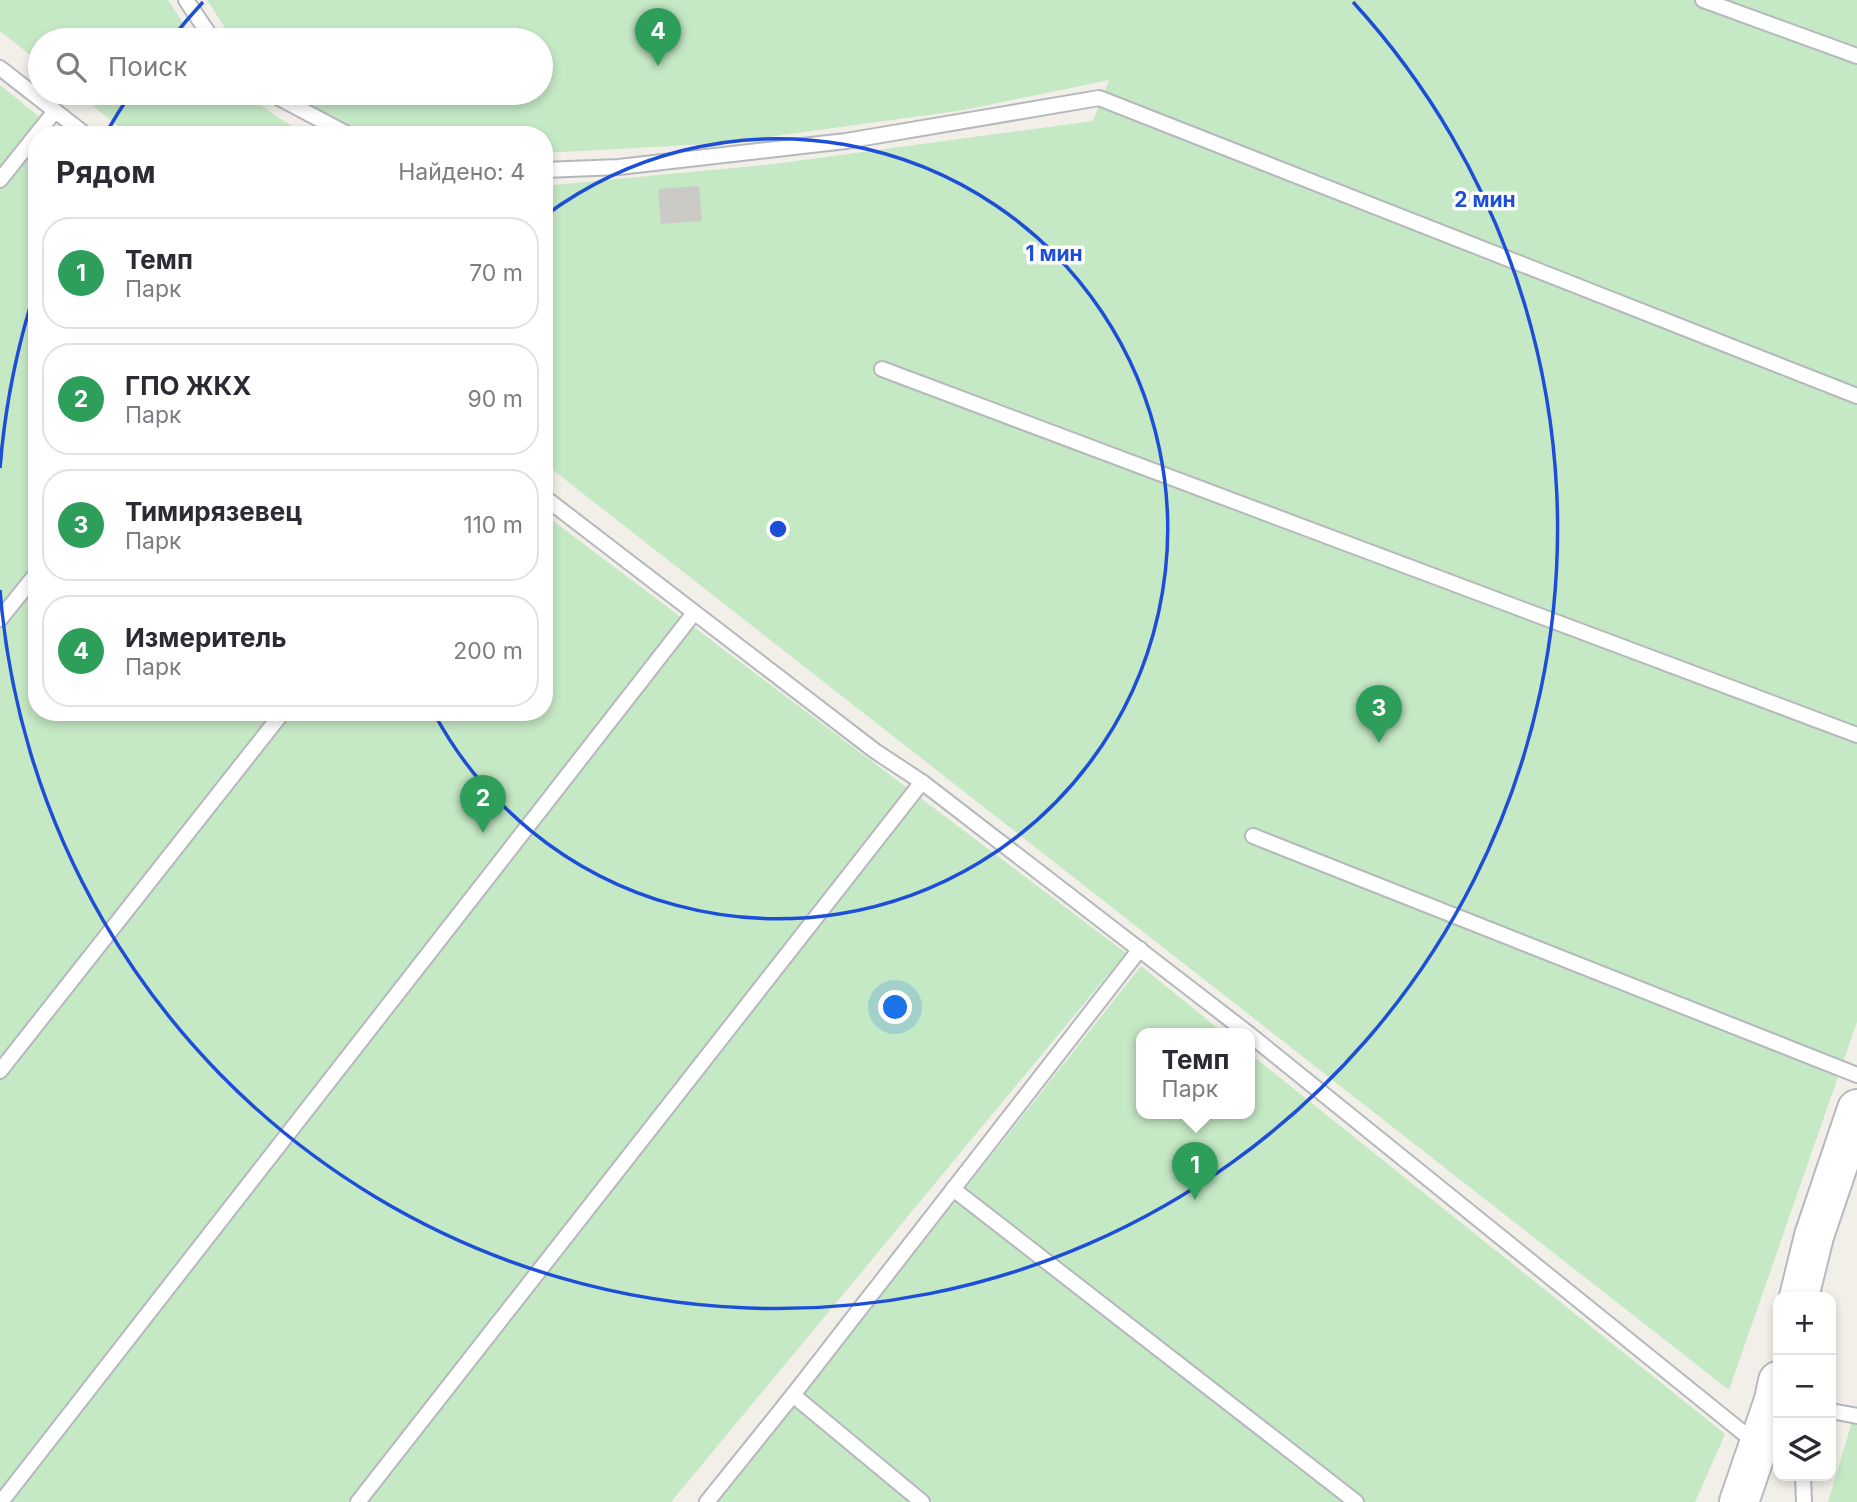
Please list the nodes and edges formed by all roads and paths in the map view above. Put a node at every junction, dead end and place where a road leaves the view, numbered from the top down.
1 (186, 0) edge
2 (1703, 0) edge
3 (205, 28) edge
4 (1857, 56) edge
5 (0, 68) edge
6 (28, 90) edge
7 (47, 105) edge
8 (293, 105) edge
9 (55, 111) junction
10 (43, 126) edge
11 (74, 126) edge
12 (332, 126) edge
13 (28, 145) edge
14 (553, 170) edge
15 (0, 180) edge
16 (881, 369) dead end
17 (1857, 396) edge
18 (553, 504) edge
19 (28, 584) edge
20 (694, 613) junction
21 (0, 619) edge
22 (276, 721) edge
23 (1857, 735) edge
24 (922, 782) junction
25 (1253, 836) dead end
26 (1140, 949) junction
27 (1241, 1028) edge
28 (1255, 1038) edge
29 (0, 1071) edge
30 (1857, 1075) edge
31 (1857, 1109) edge
32 (953, 1189) junction
33 (1800, 1292) edge
34 (793, 1395) junction
35 (1836, 1412) edge
36 (1772, 1413) edge
37 (1857, 1416) edge
38 (1803, 1481) edge
39 (1, 1502) edge
40 (358, 1502) edge
41 (707, 1502) edge
42 (922, 1502) edge
43 (1356, 1502) edge
44 (1739, 1502) edge
45 (1804, 1502) edge

1 - 3 lane
2 - 4 lane
5 - 6 lane
7 - 9 lane
8 - 12 lane
9 - 10 lane
9 - 11 lane
13 - 15 lane
14 - 17 lane
16 - 23 lane
18 - 20 lane
19 - 21 lane
20 - 24 lane
20 - 39 lane
22 - 29 lane
24 - 26 lane
24 - 40 lane
25 - 30 lane
26 - 27 lane
26 - 32 lane
28 - 36 lane
31 - 33 main road
32 - 34 lane
32 - 43 lane
34 - 41 lane
34 - 42 lane
35 - 37 lane
36 - 44 main road
38 - 45 lane

